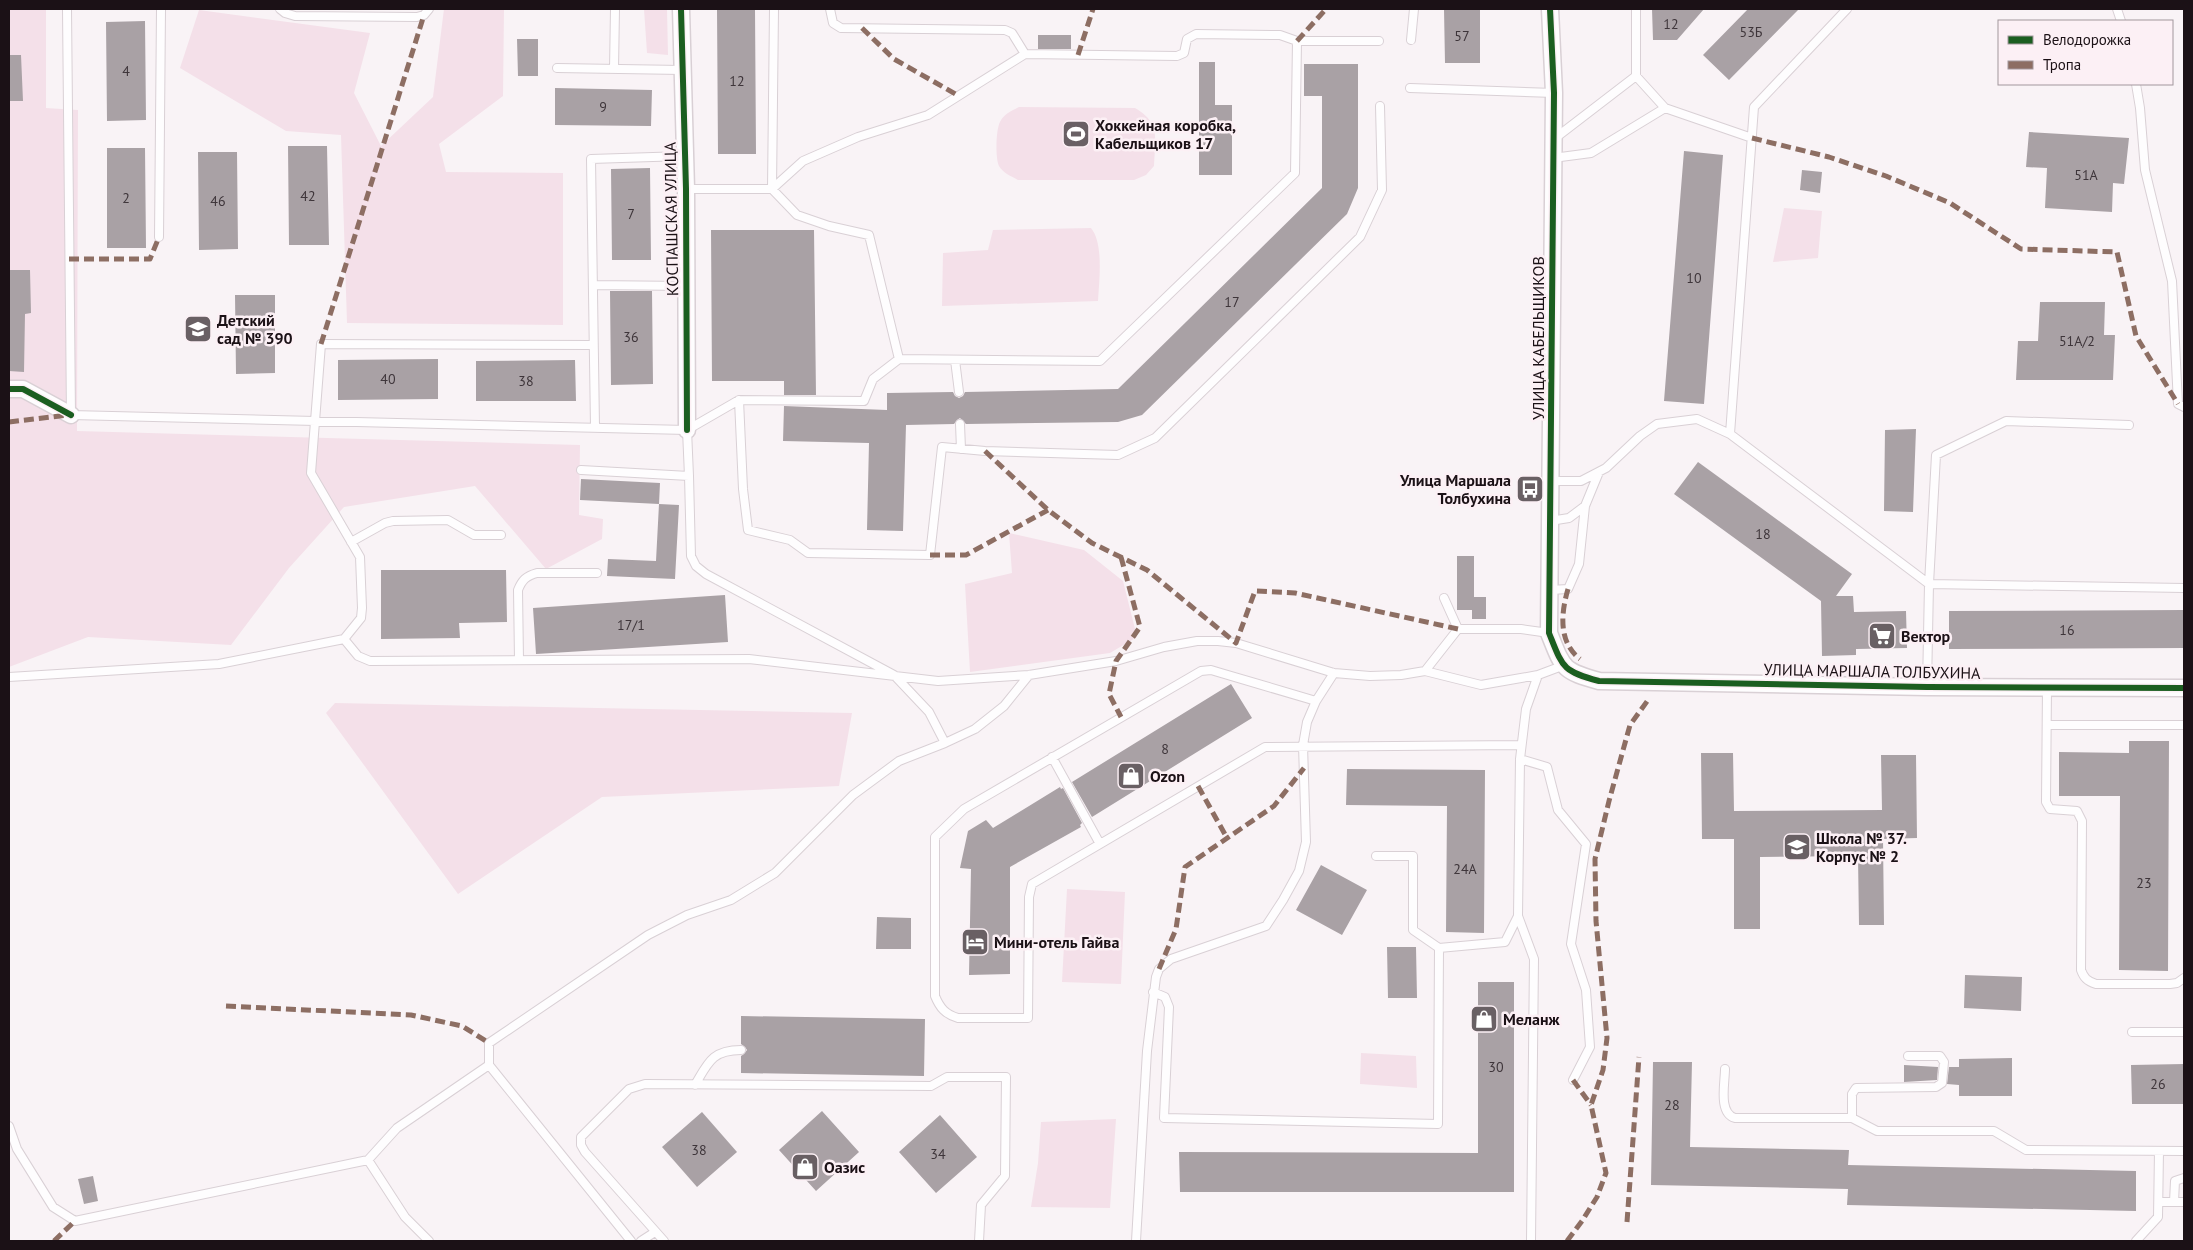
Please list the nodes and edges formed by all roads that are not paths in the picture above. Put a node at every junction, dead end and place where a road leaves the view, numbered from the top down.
1 (67, 9) edge
2 (161, 9) edge
3 (280, 9) edge
4 (429, 9) edge
5 (614, 9) edge
6 (681, 9) edge
7 (774, 9) edge
8 (830, 9) edge
9 (1414, 9) edge
10 (1550, 9) edge
11 (1636, 9) edge
12 (1847, 9) edge
13 (349, 13) edge
14 (378, 13) edge
15 (1411, 40) dead end
16 (1379, 41) dead end
17 (1297, 42) junction
18 (1026, 54) junction
19 (557, 68) dead end
20 (614, 69) junction
21 (682, 70) junction
22 (1636, 76) junction
23 (2136, 85) edge
24 (1410, 88) dead end
25 (1554, 93) junction
26 (1380, 106) dead end
27 (1664, 108) junction
28 (1752, 138) junction
29 (1553, 139) junction
30 (684, 156) junction
31 (1553, 158) junction
32 (686, 189) junction
33 (772, 189) junction
34 (159, 237) dead end
35 (593, 285) junction
36 (687, 286) junction
37 (593, 345) junction
38 (900, 359) junction
39 (955, 360) junction
40 (9, 389) edge
41 (959, 392) dead end
42 (739, 400) junction
43 (2184, 407) edge
44 (71, 415) junction
45 (316, 422) junction
46 (960, 424) dead end
47 (2129, 426) dead end
48 (595, 427) junction
49 (688, 430) junction
50 (1730, 434) junction
51 (960, 449) junction
52 (581, 470) dead end
53 (1599, 472) junction
54 (690, 476) junction
55 (1550, 482) junction
56 (1585, 506) junction
57 (1550, 521) junction
58 (501, 535) dead end
59 (351, 542) junction
60 (596, 573) dead end
61 (1929, 584) junction
62 (2184, 588) edge
63 (1550, 590) junction
64 (1444, 598) dead end
65 (1458, 629) junction
66 (1549, 633) junction
67 (344, 639) junction
68 (519, 660) junction
69 (1562, 666) junction
70 (1425, 671) junction
71 (1334, 673) junction
72 (894, 675) junction
73 (1029, 675) junction
74 (1538, 676) junction
75 (9, 677) edge
76 (1927, 687) junction
77 (2047, 687) junction
78 (2184, 688) edge
79 (1316, 701) junction
80 (2047, 725) junction
81 (2184, 725) edge
82 (945, 744) junction
83 (1303, 745) junction
84 (1520, 745) junction
85 (1052, 757) junction
86 (1520, 759) junction
87 (1100, 844) junction
88 (1376, 856) dead end
89 (1518, 916) junction
90 (1440, 948) junction
91 (2184, 978) edge
92 (1153, 992) junction
93 (2132, 1032) dead end
94 (2184, 1032) edge
95 (741, 1050) dead end
96 (1908, 1056) dead end
97 (489, 1065) junction
98 (1725, 1069) dead end
99 (1572, 1080) dead end
100 (695, 1085) junction
101 (1852, 1118) junction
102 (9, 1126) edge
103 (2159, 1151) junction
104 (2184, 1151) edge
105 (368, 1160) junction
106 (2184, 1178) edge
107 (2159, 1202) junction
108 (2174, 1202) junction
109 (2184, 1202) edge
110 (654, 1232) junction
111 (429, 1241) edge
112 (632, 1241) edge
113 (641, 1241) edge
114 (664, 1241) edge
115 (980, 1241) edge
116 (1136, 1241) edge
117 (1531, 1241) edge
118 (2136, 1241) edge

1 - 44 lane
2 - 34 lane
3 - 13 lane
4 - 14 lane
5 - 20 lane
6 - 21 street, КОСПАШСКАЯ УЛИЦА
7 - 33 lane
8 - 18 lane
9 - 15 lane
10 - 25 street, УЛИЦА КАБЕЛЬЩИКОВ
11 - 22 lane
12 - 28 lane
13 - 14 lane
16 - 17 lane
17 - 18 lane
17 - 39 lane
18 - 33 lane
19 - 20 lane
20 - 21 lane
21 - 30 street, КОСПАШСКАЯ УЛИЦА
22 - 27 lane
22 - 29 lane
23 - 43 lane
24 - 25 lane
25 - 29 street, УЛИЦА КАБЕЛЬЩИКОВ
26 - 51 lane
27 - 28 lane
27 - 31 lane
28 - 50 lane
29 - 31 street, УЛИЦА КАБЕЛЬЩИКОВ
30 - 32 street, КОСПАШСКАЯ УЛИЦА
30 - 35 lane
31 - 55 street, УЛИЦА КАБЕЛЬЩИКОВ
32 - 33 lane
32 - 36 street, КОСПАШСКАЯ УЛИЦА
33 - 38 lane
35 - 36 lane
35 - 37 lane
36 - 49 street, КОСПАШСКАЯ УЛИЦА
37 - 45 lane
37 - 48 lane
38 - 39 lane
38 - 42 lane
39 - 41 lane
40 - 44 street
42 - 49 lane
42 - 51 lane
44 - 45 lane
45 - 48 lane
45 - 59 lane
46 - 51 lane
47 - 61 lane
48 - 49 lane
49 - 54 lane
50 - 53 lane
50 - 61 lane
52 - 54 lane
53 - 55 lane
53 - 56 lane
54 - 72 lane
55 - 57 street, УЛИЦА КАБЕЛЬЩИКОВ
56 - 57 lane
56 - 63 lane
57 - 63 street, УЛИЦА КАБЕЛЬЩИКОВ
58 - 59 lane
59 - 67 lane
60 - 68 lane
61 - 62 lane
61 - 76 lane
63 - 66 street, УЛИЦА КАБЕЛЬЩИКОВ
64 - 65 lane
65 - 66 lane
65 - 70 lane
66 - 69 street, УЛИЦА КАБЕЛЬЩИКОВ
67 - 68 lane
67 - 75 lane
68 - 72 lane
69 - 74 lane
69 - 76 street, УЛИЦА МАРШАЛА ТОЛБУХИНА
70 - 71 lane
70 - 74 lane
71 - 73 lane
71 - 79 lane
72 - 73 lane
72 - 82 lane
73 - 82 lane
74 - 84 lane
76 - 77 street, УЛИЦА МАРШАЛА ТОЛБУХИНА
77 - 78 street, УЛИЦА МАРШАЛА ТОЛБУХИНА
77 - 80 lane
79 - 83 lane
79 - 85 lane
80 - 81 lane
80 - 91 lane
82 - 97 lane
83 - 84 lane
83 - 87 lane
83 - 92 lane
84 - 86 lane
85 - 87 lane
85 - 87 lane
86 - 89 lane
86 - 99 lane
88 - 90 lane
89 - 90 lane
89 - 117 lane
90 - 92 lane
92 - 116 lane
93 - 94 lane
95 - 100 lane
96 - 101 lane
97 - 105 lane
97 - 112 lane
98 - 101 lane
100 - 110 lane
100 - 115 lane
101 - 103 lane
102 - 105 lane
103 - 104 lane
103 - 107 lane
105 - 111 lane
106 - 108 lane
107 - 108 lane
107 - 118 lane
108 - 109 lane
110 - 113 lane
110 - 114 lane

